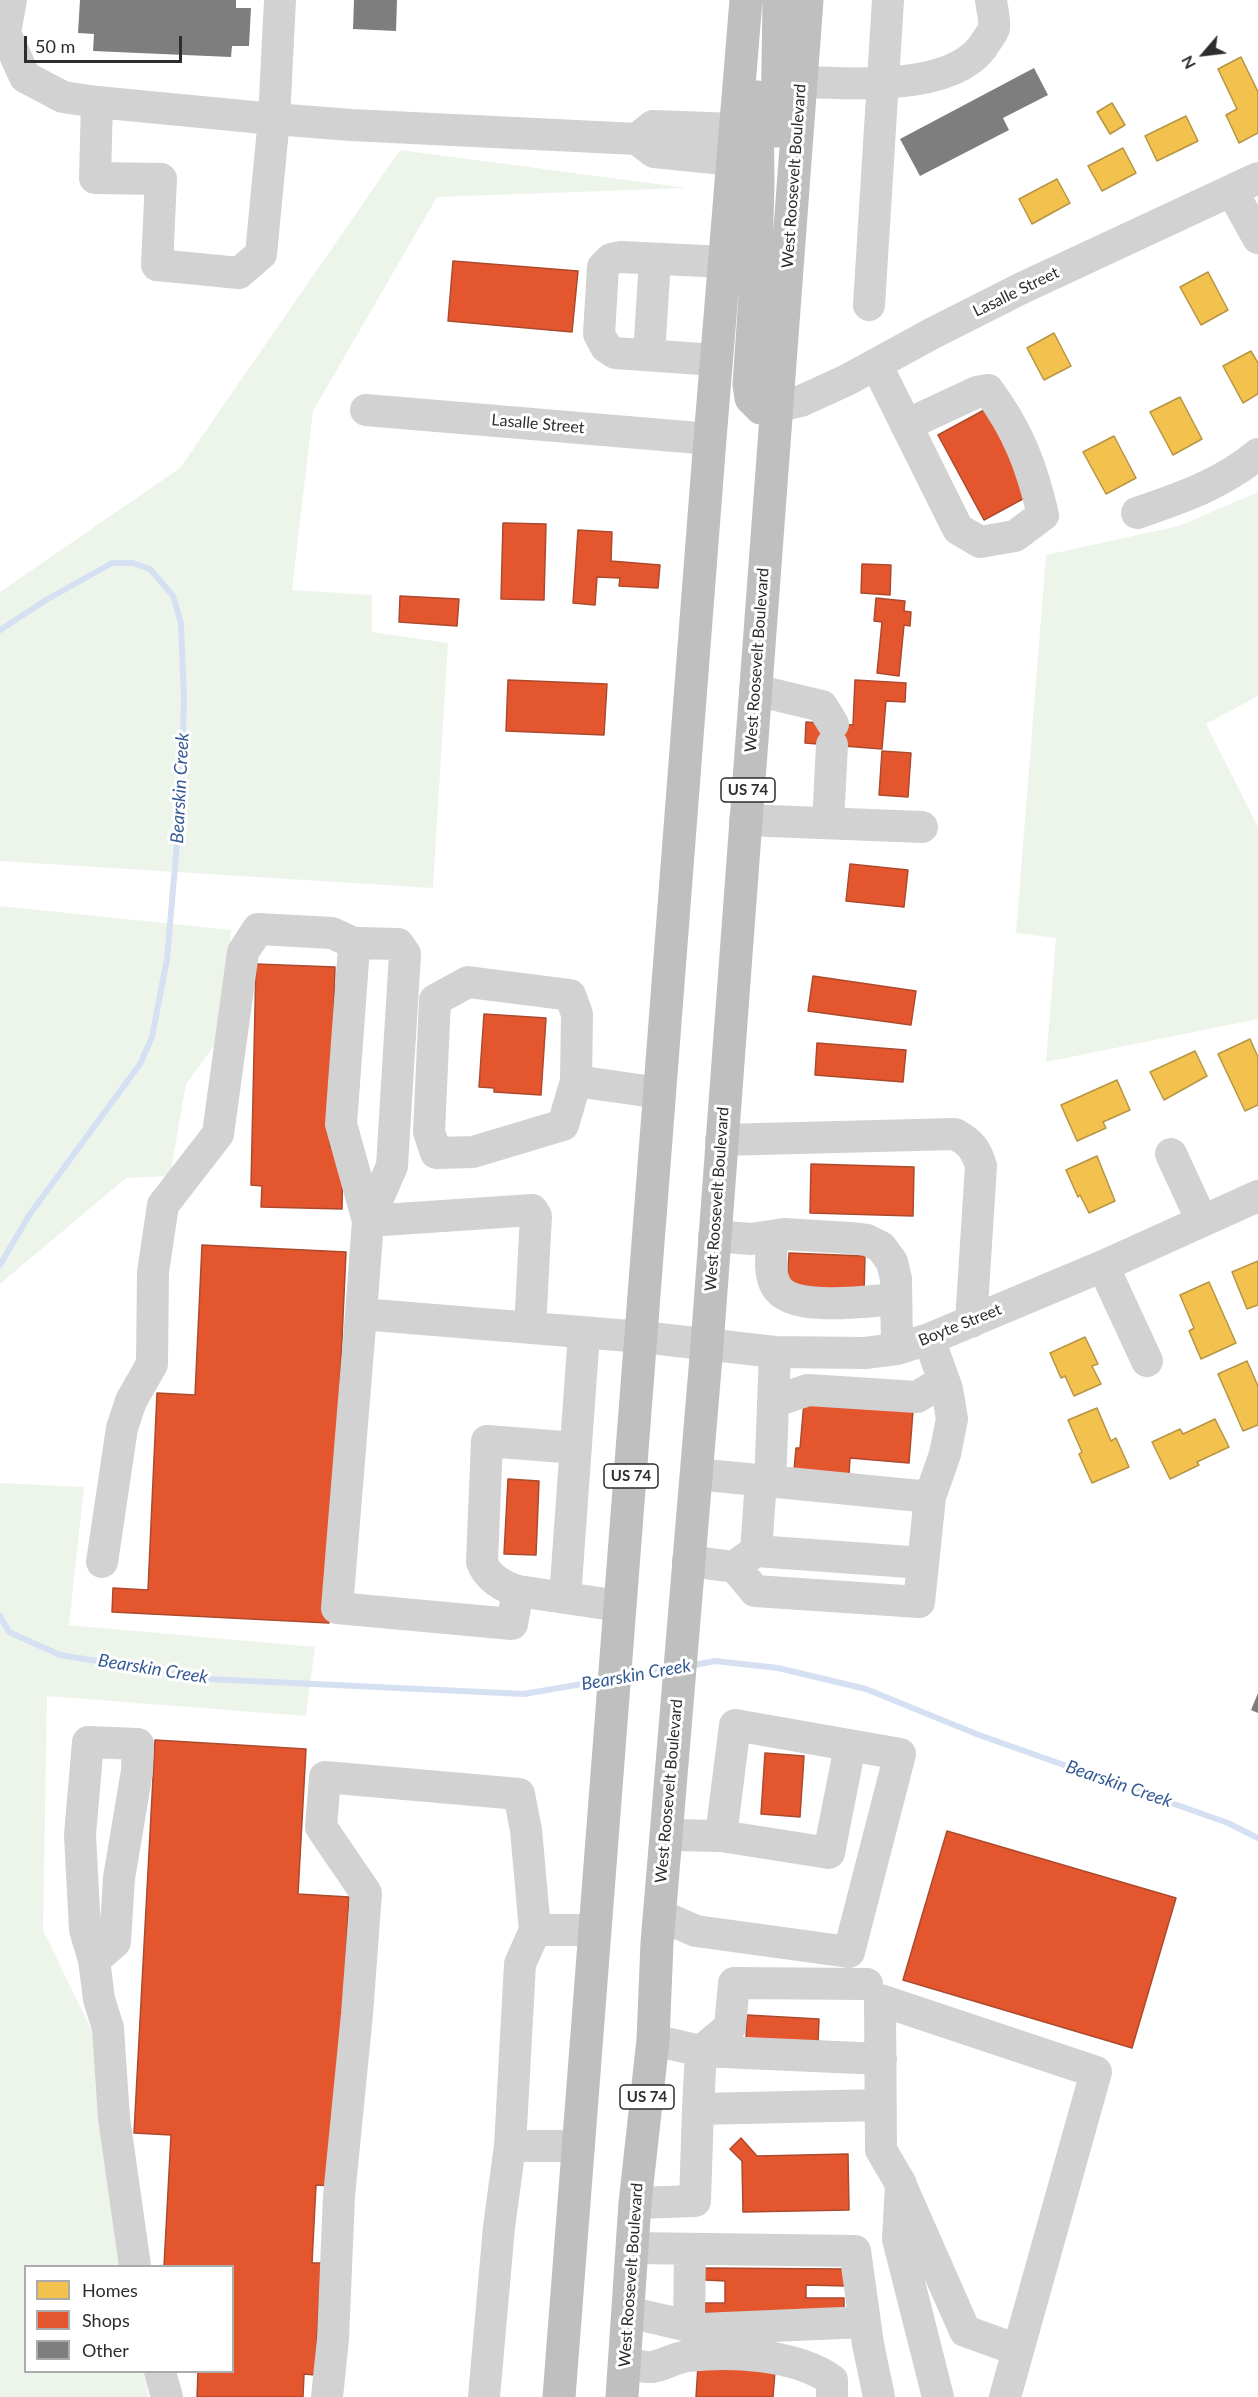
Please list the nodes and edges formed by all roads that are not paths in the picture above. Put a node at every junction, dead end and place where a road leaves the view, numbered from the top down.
1 (11, 0) edge
2 (280, 0) edge
3 (747, 0) edge
4 (779, 0) edge
5 (807, 0) edge
6 (888, 0) edge
7 (991, 0) edge
8 (801, 82) junction
9 (882, 83) junction
10 (98, 102) junction
11 (274, 119) junction
12 (734, 144) junction
13 (1245, 184) edge
14 (790, 227) junction
15 (1258, 238) edge
16 (655, 259) junction
17 (724, 262) junction
18 (868, 305) dead end
19 (649, 355) junction
20 (716, 360) junction
21 (876, 364) junction
22 (776, 407) junction
23 (366, 410) dead end
24 (906, 425) junction
25 (710, 439) junction
26 (1258, 454) edge
27 (1137, 513) dead end
28 (755, 690) junction
29 (745, 820) junction
30 (828, 823) junction
31 (922, 827) dead end
32 (356, 944) junction
33 (576, 1081) junction
34 (660, 1093) junction
35 (721, 1140) junction
36 (1171, 1154) dead end
37 (1258, 1196) edge
38 (368, 1221) junction
39 (1202, 1221) junction
40 (714, 1236) junction
41 (772, 1236) junction
42 (1103, 1266) junction
43 (896, 1299) junction
44 (362, 1314) junction
45 (970, 1322) junction
46 (530, 1328) junction
47 (584, 1332) junction
48 (642, 1337) junction
49 (930, 1339) junction
50 (707, 1345) junction
51 (897, 1349) junction
52 (775, 1352) junction
53 (1147, 1361) dead end
54 (942, 1377) junction
55 (917, 1397) junction
56 (774, 1402) junction
57 (948, 1431) junction
58 (576, 1448) junction
59 (696, 1474) junction
60 (765, 1481) junction
61 (930, 1497) junction
62 (745, 1559) junction
63 (102, 1562) dead end
64 (687, 1570) junction
65 (518, 1591) junction
66 (565, 1598) junction
67 (620, 1610) junction
68 (850, 1746) junction
69 (667, 1835) junction
70 (721, 1836) junction
71 (658, 1929) junction
72 (535, 1930) junction
73 (595, 1930) junction
74 (849, 1952) junction
75 (94, 1960) junction
76 (873, 1992) junction
77 (653, 2040) junction
78 (701, 2051) junction
79 (881, 2059) junction
80 (880, 2105) junction
81 (698, 2109) junction
82 (510, 2146) junction
83 (579, 2146) junction
84 (901, 2184) junction
85 (635, 2203) junction
86 (633, 2248) junction
87 (690, 2249) junction
88 (135, 2265) edge
89 (628, 2312) junction
90 (865, 2322) junction
91 (689, 2326) junction
92 (1018, 2350) junction
93 (624, 2363) junction
94 (160, 2373) edge
95 (167, 2397) edge
96 (327, 2397) edge
97 (484, 2397) edge
98 (559, 2397) edge
99 (622, 2397) edge
100 (832, 2397) edge
101 (879, 2397) edge
102 (938, 2397) edge
103 (1005, 2397) edge

1 - 10 street
2 - 11 street
3 - 12 highway, US 74
3 - 22 highway
4 - 14 highway
5 - 8 highway, West Roosevelt Boulevard / US 74
6 - 9 street
7 - 9 street
8 - 9 street
8 - 14 highway, West Roosevelt Boulevard / US 74
9 - 18 street
10 - 11 street
10 - 11 street
11 - 12 street
12 - 17 highway, US 74
13 - 15 street
13 - 21 street, Lasalle Street
14 - 22 highway, West Roosevelt Boulevard / US 74
16 - 17 street
16 - 19 street
16 - 19 street
17 - 20 highway, US 74
19 - 20 street
20 - 25 highway, US 74
21 - 22 street, Lasalle Street
21 - 24 street
22 - 28 highway, West Roosevelt Boulevard / US 74
23 - 25 street, Lasalle Street
24 - 24 street
25 - 34 highway, US 74
26 - 27 street
28 - 29 highway, West Roosevelt Boulevard / US 74
28 - 30 street
29 - 30 street
29 - 35 highway, West Roosevelt Boulevard / US 74
30 - 31 street
32 - 38 street
32 - 38 street
32 - 63 street
33 - 33 street
33 - 34 street
34 - 48 highway, US 74
35 - 40 highway, West Roosevelt Boulevard / US 74
35 - 45 street
36 - 39 street
37 - 39 street, Boyte Street
38 - 44 street
38 - 46 street
39 - 42 street, Boyte Street
40 - 41 street
40 - 50 highway, West Roosevelt Boulevard / US 74
41 - 43 street
41 - 43 street
42 - 45 street, Boyte Street
42 - 53 street
43 - 51 street
44 - 46 street, Boyte Street
44 - 65 street
45 - 49 street, Boyte Street
46 - 47 street, Boyte Street
47 - 48 street, Boyte Street
47 - 58 street
48 - 50 street, Boyte Street
48 - 67 highway, US 74
49 - 51 street, Boyte Street
49 - 54 street
50 - 52 street, Boyte Street
50 - 59 highway, West Roosevelt Boulevard / US 74
51 - 52 street, Boyte Street
52 - 56 street
54 - 55 street
54 - 57 street
55 - 56 street
55 - 57 street
56 - 60 street
57 - 61 street
58 - 65 street
58 - 66 street
59 - 60 street
59 - 64 highway, West Roosevelt Boulevard / US 74
60 - 61 street
60 - 62 street
61 - 62 street
62 - 64 street
64 - 69 highway, West Roosevelt Boulevard / US 74
65 - 66 street
66 - 67 street
67 - 73 highway, US 74
68 - 70 street
68 - 70 street
68 - 74 street
69 - 70 street
69 - 71 highway, West Roosevelt Boulevard / US 74
71 - 74 street
71 - 77 highway, West Roosevelt Boulevard / US 74
72 - 73 street
72 - 82 street
72 - 96 street
73 - 83 highway, US 74
74 - 76 street
75 - 75 street
75 - 88 street
76 - 78 street
76 - 79 street
76 - 92 street
77 - 78 street
77 - 85 highway, West Roosevelt Boulevard / US 74
78 - 79 street
78 - 81 street
79 - 80 street
80 - 81 street
80 - 84 street
81 - 85 street
82 - 83 street
82 - 97 street
83 - 98 highway, US 74
84 - 92 street
84 - 102 street
85 - 86 highway, West Roosevelt Boulevard / US 74
86 - 87 street
86 - 89 highway, West Roosevelt Boulevard / US 74
87 - 90 street
87 - 91 street
89 - 91 street
89 - 93 highway, West Roosevelt Boulevard / US 74
90 - 91 street
90 - 101 street
92 - 103 street
93 - 99 highway, West Roosevelt Boulevard / US 74
93 - 100 street
94 - 95 street

